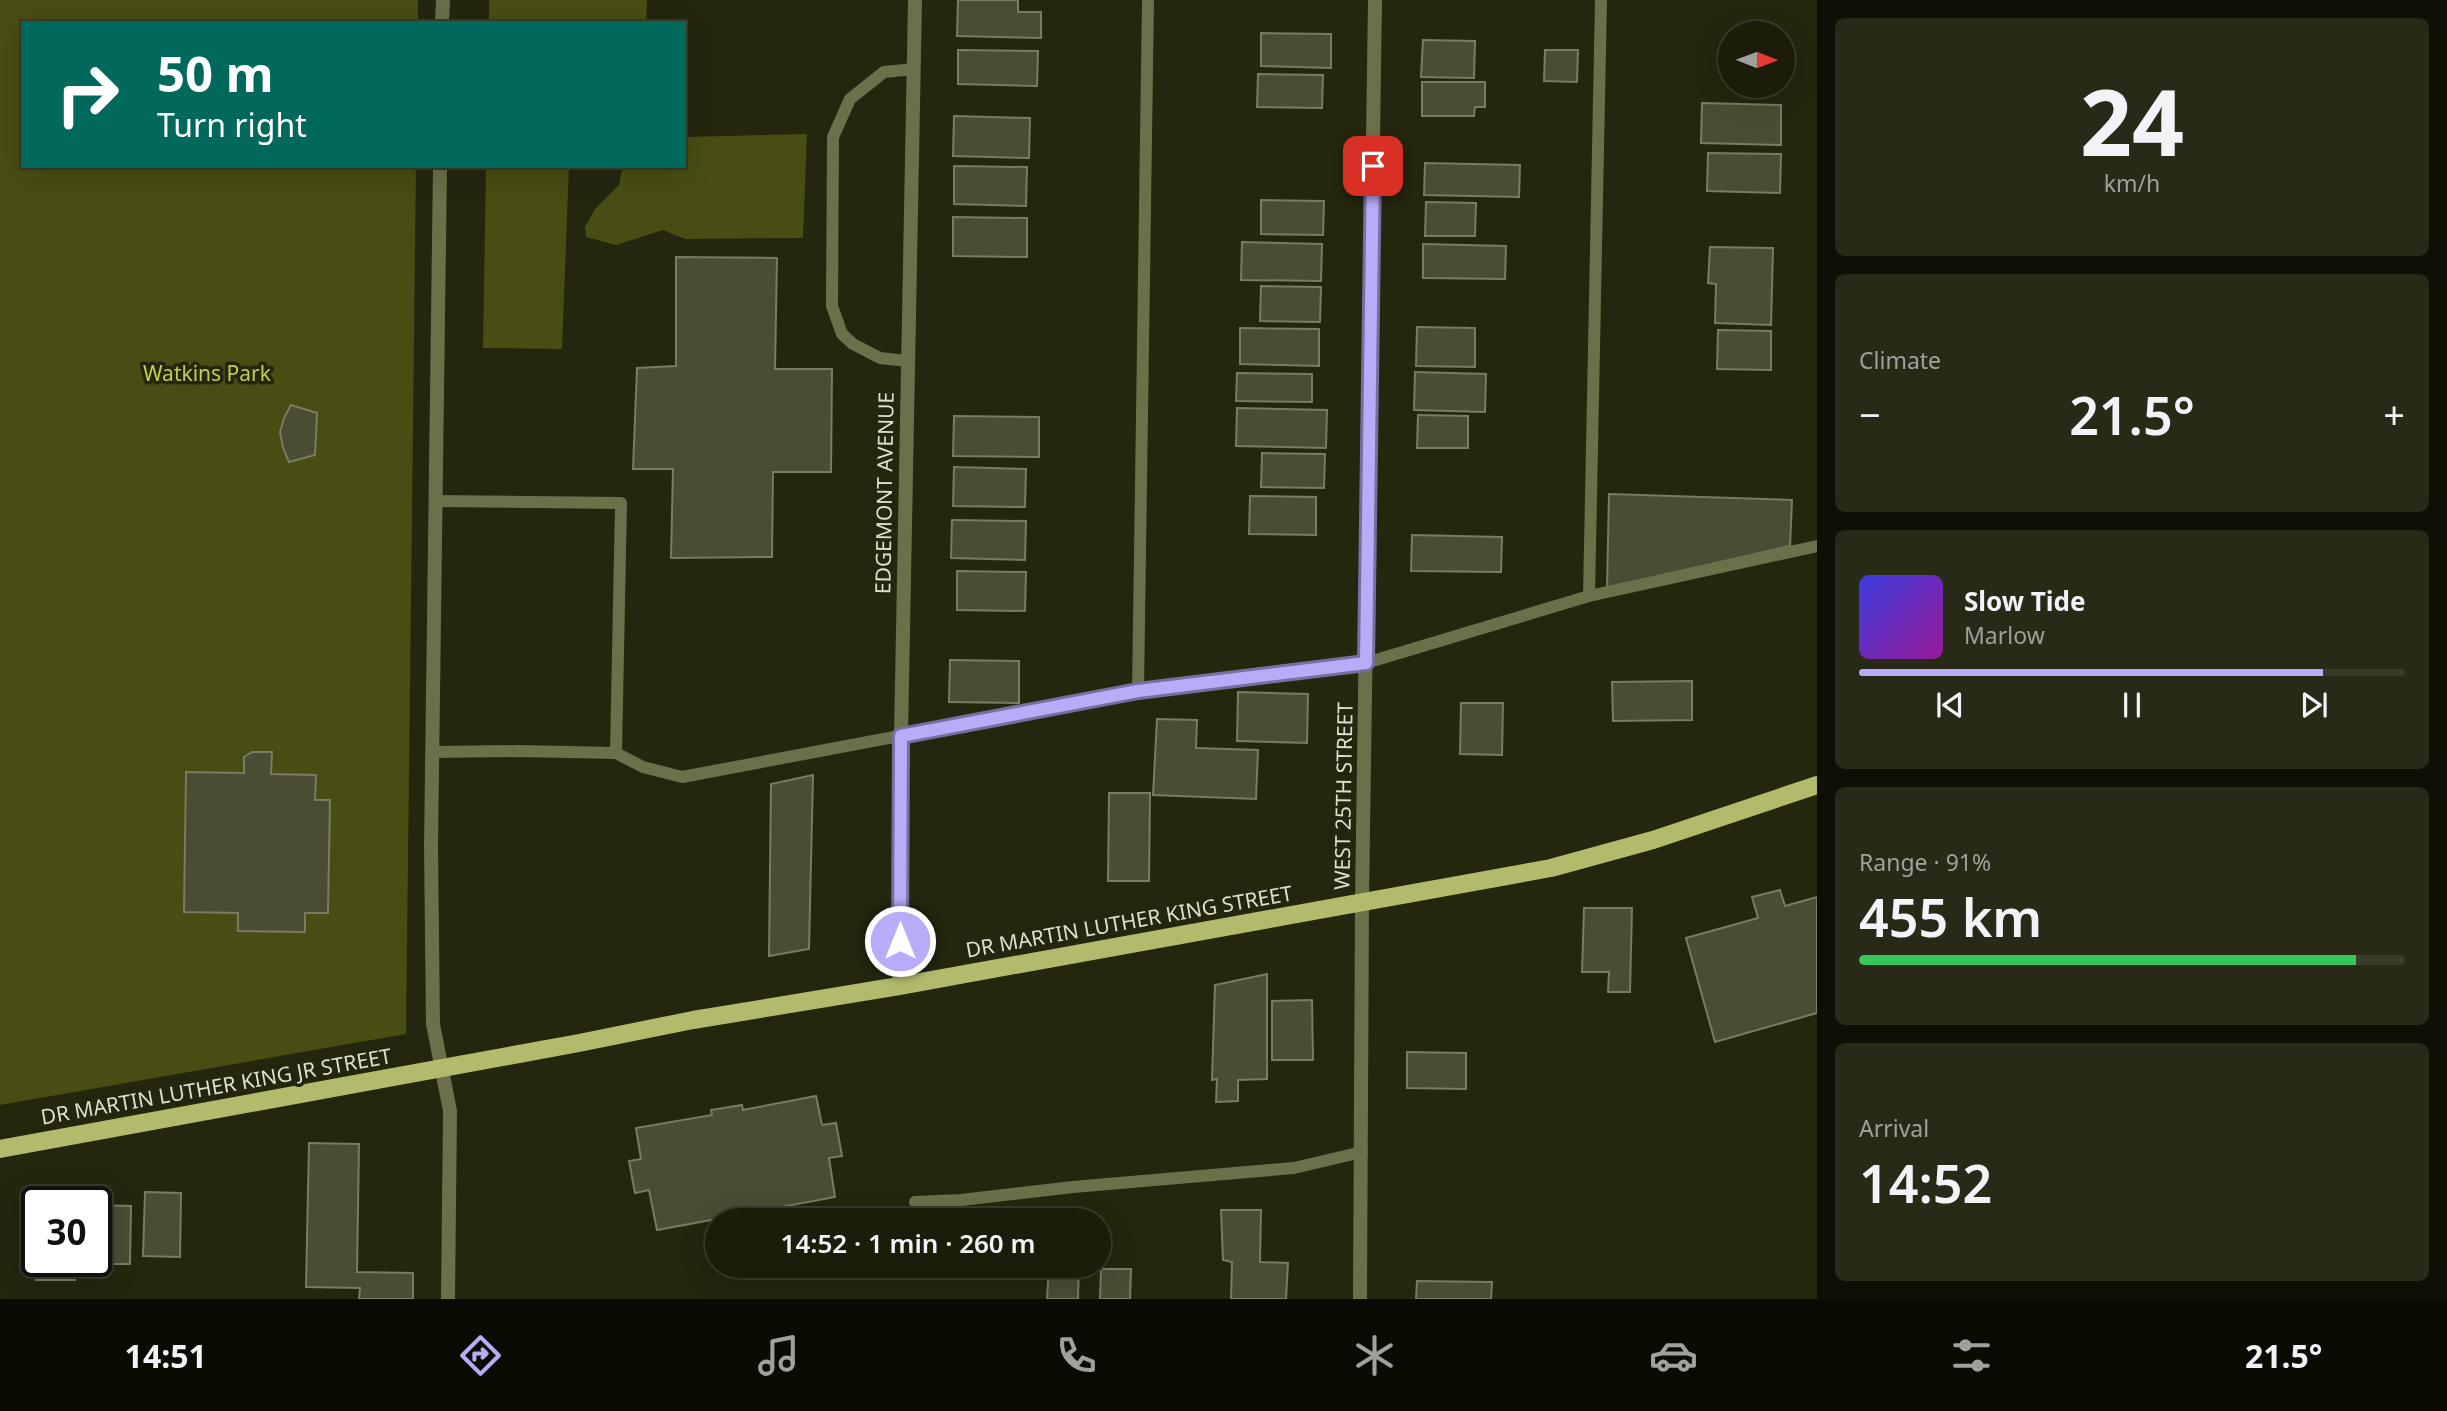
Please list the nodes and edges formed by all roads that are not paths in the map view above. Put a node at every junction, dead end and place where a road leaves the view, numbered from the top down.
1 (443, 0) edge
2 (915, 0) edge
3 (1148, 0) edge
4 (1375, 0) edge
5 (1601, 0) edge
6 (442, 21) edge
7 (914, 69) junction
8 (440, 168) edge
9 (907, 361) junction
10 (435, 501) junction
11 (1817, 546) edge
12 (1588, 596) junction
13 (1366, 663) junction
14 (1138, 691) junction
15 (901, 736) junction
16 (434, 752) junction
17 (617, 753) junction
18 (1817, 785) edge
19 (1362, 902) junction
20 (899, 986) junction
21 (441, 1068) junction
22 (0, 1149) edge
23 (1362, 1152) junction
24 (915, 1202) dead end
25 (449, 1299) edge
26 (1360, 1299) edge

1 - 6 street
2 - 7 street, EDGEMONT AVENUE
3 - 14 lane
4 - 13 street, WEST 25TH STREET
5 - 12 lane
7 - 9 street, EDGEMONT AVENUE
7 - 9 lane
8 - 10 street
9 - 15 street, EDGEMONT AVENUE
10 - 16 street
10 - 17 lane
11 - 12 lane
12 - 13 lane
13 - 14 lane
13 - 19 street, WEST 25TH STREET
14 - 15 lane
15 - 17 lane
15 - 20 street, EDGEMONT AVENUE
16 - 17 lane
16 - 21 street
18 - 19 main road, DR MARTIN LUTHER KING STREET
19 - 20 main road, DR MARTIN LUTHER KING STREET
19 - 23 street, WEST 25TH STREET
20 - 21 main road, DR MARTIN LUTHER KING STREET
21 - 22 main road, DR MARTIN LUTHER KING JR STREET
21 - 25 street
23 - 24 lane
23 - 26 street, WEST 25TH STREET

